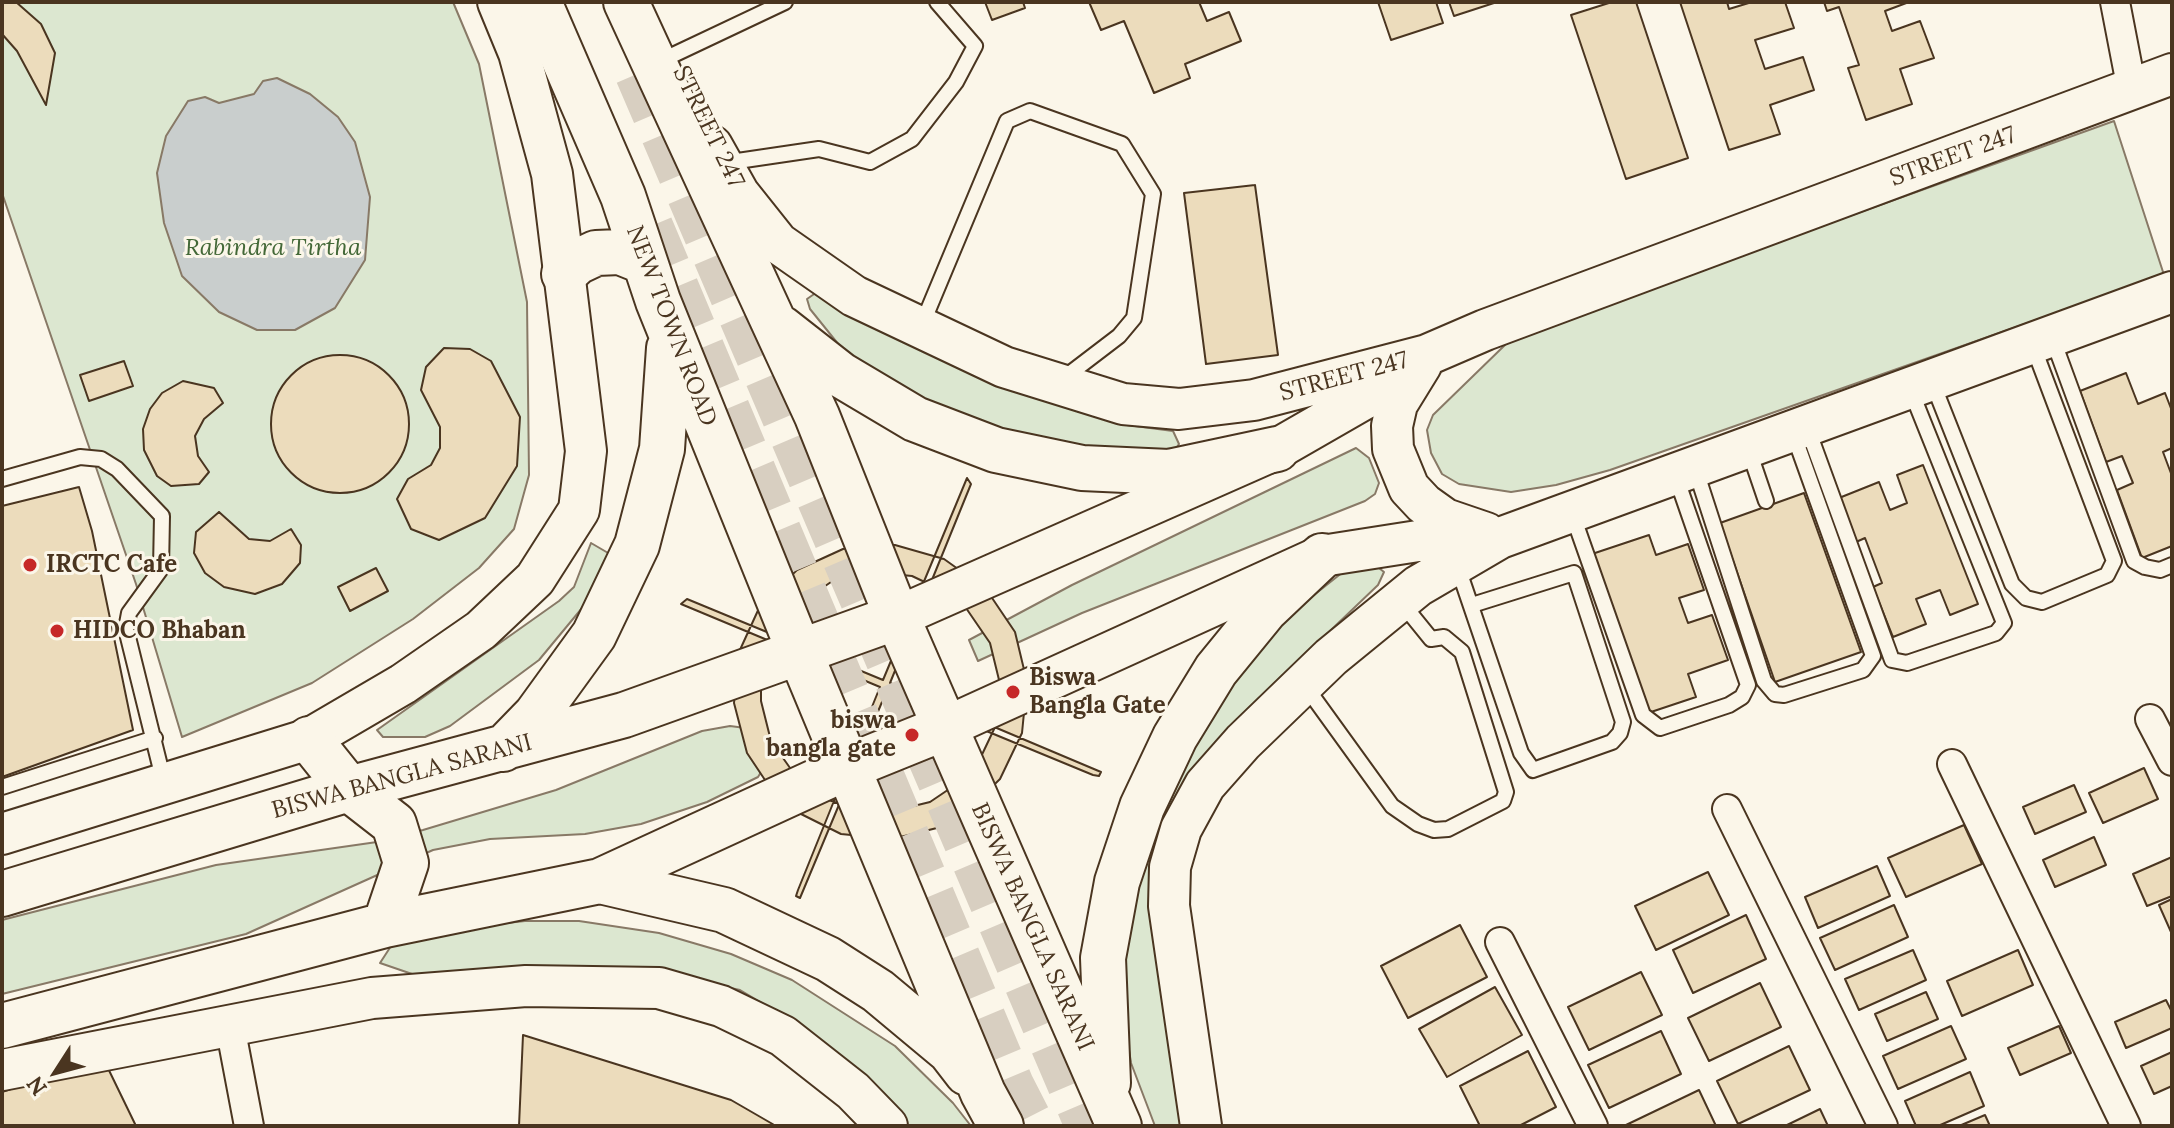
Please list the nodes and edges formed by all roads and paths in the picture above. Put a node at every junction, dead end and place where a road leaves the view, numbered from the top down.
1 (498, 2) edge
2 (626, 2) edge
3 (650, 2) edge
4 (785, 2) edge
5 (937, 2) edge
6 (2115, 2) edge
7 (553, 6) edge
8 (673, 55) junction
9 (2172, 74) edge
10 (2132, 90) junction
11 (722, 164) junction
12 (564, 274) junction
13 (651, 282) junction
14 (2172, 292) edge
15 (773, 321) junction
16 (921, 327) junction
17 (2042, 339) junction
18 (1427, 355) junction
19 (1921, 383) junction
20 (1057, 384) junction
21 (1799, 428) junction
22 (1747, 447) junction
23 (1277, 449) junction
24 (1685, 470) junction
25 (2, 479) edge
26 (1766, 501) dead end
27 (1572, 512) junction
28 (1500, 538) junction
29 (1322, 556) junction
30 (1457, 563) junction
31 (2172, 565) edge
32 (1400, 601) junction
33 (1472, 605) junction
34 (897, 617) junction
35 (800, 653) junction
36 (1303, 683) junction
37 (2150, 719) dead end
38 (944, 728) junction
39 (155, 738) junction
40 (309, 739) junction
41 (501, 751) junction
42 (2172, 761) edge
43 (1952, 764) dead end
44 (850, 766) junction
45 (164, 786) junction
46 (2, 787) edge
47 (349, 789) junction
48 (1727, 809) dead end
49 (2, 834) edge
50 (600, 881) junction
51 (2, 894) edge
52 (385, 925) junction
53 (1500, 942) dead end
54 (2, 1026) edge
55 (230, 1026) junction
56 (2, 1070) edge
57 (992, 1110) edge
58 (1114, 1114) edge
59 (249, 1126) edge
60 (887, 1126) edge
61 (1201, 1126) edge
62 (1593, 1126) edge
63 (1883, 1126) edge
64 (2126, 1126) edge

1 - 12 street
2 - 15 main road, BISWA BANGLA SARANI
3 - 8 street, STREET 247
4 - 8 lane
5 - 11 lane
6 - 10 street
7 - 13 main road, NEW TOWN ROAD
8 - 11 street, STREET 247
9 - 10 street, STREET 247
10 - 18 street, STREET 247
11 - 16 street, STREET 247
12 - 13 main road
12 - 40 street
13 - 35 main road, NEW TOWN ROAD
13 - 41 main road
14 - 17 street
15 - 23 main road
15 - 34 main road, BISWA BANGLA SARANI
16 - 20 street, STREET 247
16 - 20 lane
17 - 19 street
17 - 19 lane
17 - 31 lane
18 - 20 street, STREET 247
18 - 23 street
18 - 28 street
19 - 21 street
19 - 21 lane
21 - 22 street
21 - 24 lane
22 - 24 street
22 - 26 lane
23 - 34 street
24 - 27 street
24 - 27 lane
25 - 39 lane
27 - 28 street
28 - 29 street
28 - 30 street
29 - 38 street
29 - 58 main road
30 - 32 street
30 - 33 lane
32 - 36 street
32 - 36 lane
33 - 33 lane
34 - 35 main road, BISWA BANGLA SARANI
34 - 38 main road, BISWA BANGLA SARANI
35 - 41 main road, BISWA BANGLA SARANI
35 - 44 main road, NEW TOWN ROAD
36 - 61 street
37 - 42 street
38 - 44 main road
38 - 58 main road, BISWA BANGLA SARANI
39 - 45 lane
39 - 46 lane
40 - 45 street
40 - 47 main road
41 - 47 main road, BISWA BANGLA SARANI
43 - 64 street
44 - 50 main road
44 - 57 main road
45 - 49 street
47 - 51 main road, BISWA BANGLA SARANI
47 - 52 main road
48 - 63 street
50 - 52 main road
50 - 57 main road
52 - 54 main road
53 - 62 street
55 - 56 street
55 - 59 street
55 - 60 street

